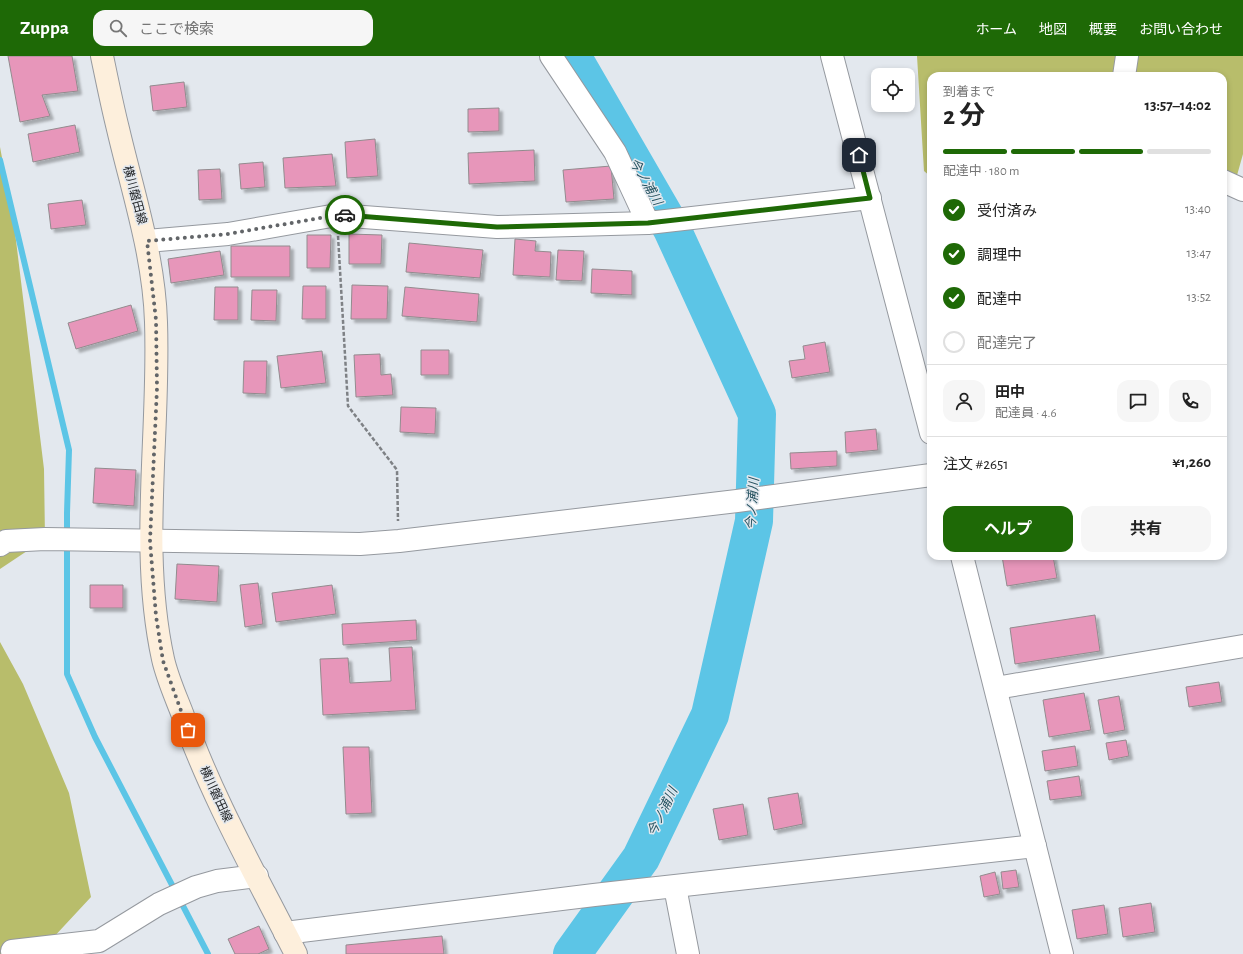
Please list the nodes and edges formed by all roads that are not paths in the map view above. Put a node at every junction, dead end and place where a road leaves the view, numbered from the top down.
1 (102, 56) edge
2 (551, 56) edge
3 (832, 56) edge
4 (1127, 56) edge
5 (1125, 72) edge
6 (1227, 183) edge
7 (1243, 190) edge
8 (870, 198) junction
9 (648, 223) junction
10 (147, 241) junction
11 (927, 418) edge
12 (927, 476) edge
13 (150, 541) junction
14 (0, 545) edge
15 (963, 560) edge
16 (1243, 646) edge
17 (996, 688) junction
18 (1034, 846) junction
19 (257, 876) junction
20 (675, 887) junction
21 (286, 933) junction
22 (12, 951) dead end
23 (296, 954) edge
24 (688, 954) edge
25 (1062, 954) edge

1 - 10 main road, 横川磐田線
2 - 9 street
3 - 8 street
4 - 5 street
6 - 7 street
8 - 9 street
8 - 11 street
9 - 10 street
10 - 13 main road, 横川磐田線
12 - 13 street
13 - 14 street
13 - 19 main road, 横川磐田線
15 - 17 street
16 - 17 street
17 - 18 street
18 - 20 street
18 - 25 street
19 - 21 main road, 横川磐田線
19 - 22 street
20 - 21 street
20 - 24 street
21 - 23 main road, 横川磐田線

